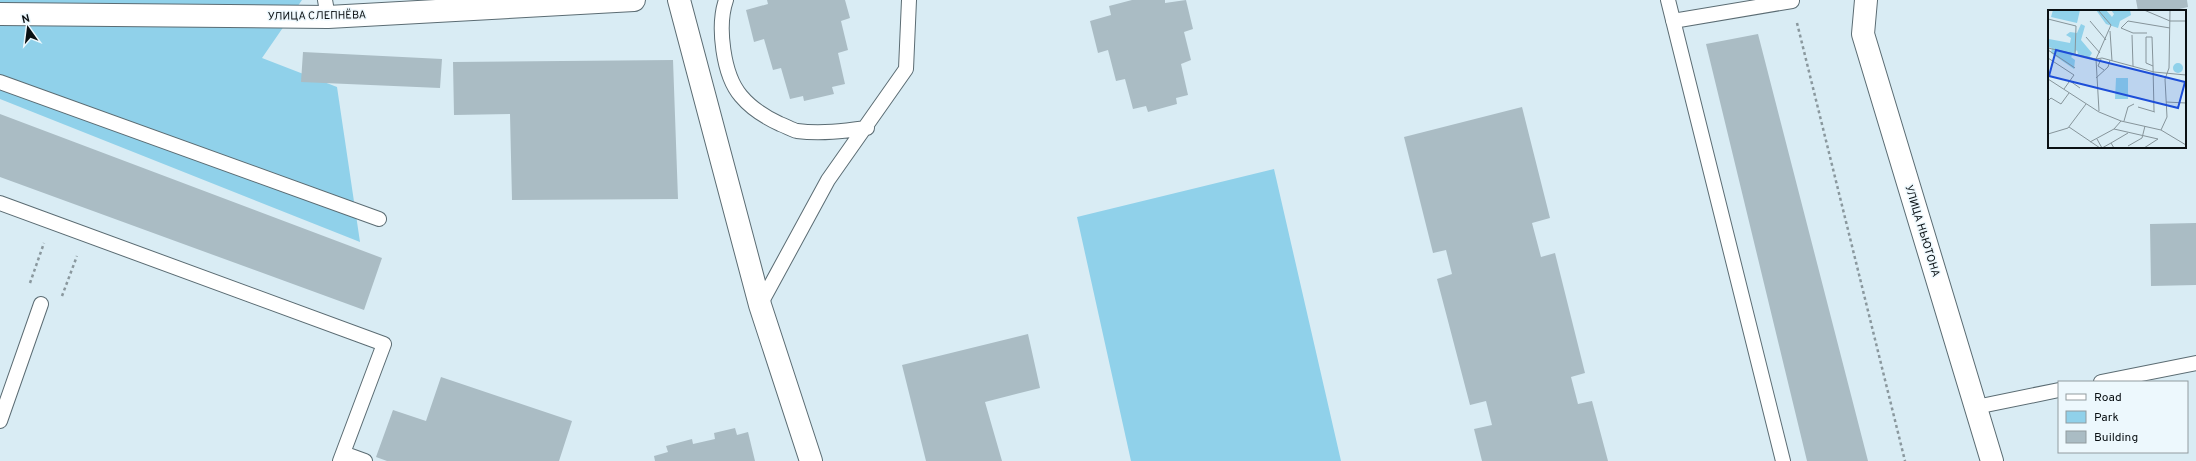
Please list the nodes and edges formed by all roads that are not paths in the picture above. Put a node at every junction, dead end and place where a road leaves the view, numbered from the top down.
1 (634, 0) edge
2 (679, 0) edge
3 (726, 0) edge
4 (909, 0) edge
5 (1668, 0) edge
6 (1792, 0) edge
7 (1866, 0) edge
8 (326, 9) edge
9 (0, 14) edge
10 (1673, 21) junction
11 (0, 82) edge
12 (867, 128) junction
13 (0, 203) edge
14 (379, 219) dead end
15 (41, 304) road end
16 (760, 305) junction
17 (2196, 363) edge
18 (2106, 381) edge
19 (2058, 390) edge
20 (1976, 407) junction
21 (0, 421) edge
22 (342, 457) edge
23 (365, 461) edge
24 (811, 461) edge
25 (1784, 461) edge
26 (1992, 461) edge

1 - 8 street, УЛИЦА СЛЕПНЁВА
2 - 16 street
3 - 12 lane
4 - 12 lane
5 - 10 lane
6 - 10 lane
7 - 20 street, УЛИЦА НЬЮТОНА
8 - 9 street, УЛИЦА СЛЕПНЁВА
10 - 25 lane
11 - 14 lane
12 - 16 lane
13 - 22 lane
15 - 21 lane
16 - 24 street
17 - 18 lane
19 - 20 lane
20 - 26 street, УЛИЦА НЬЮТОНА
22 - 23 lane

